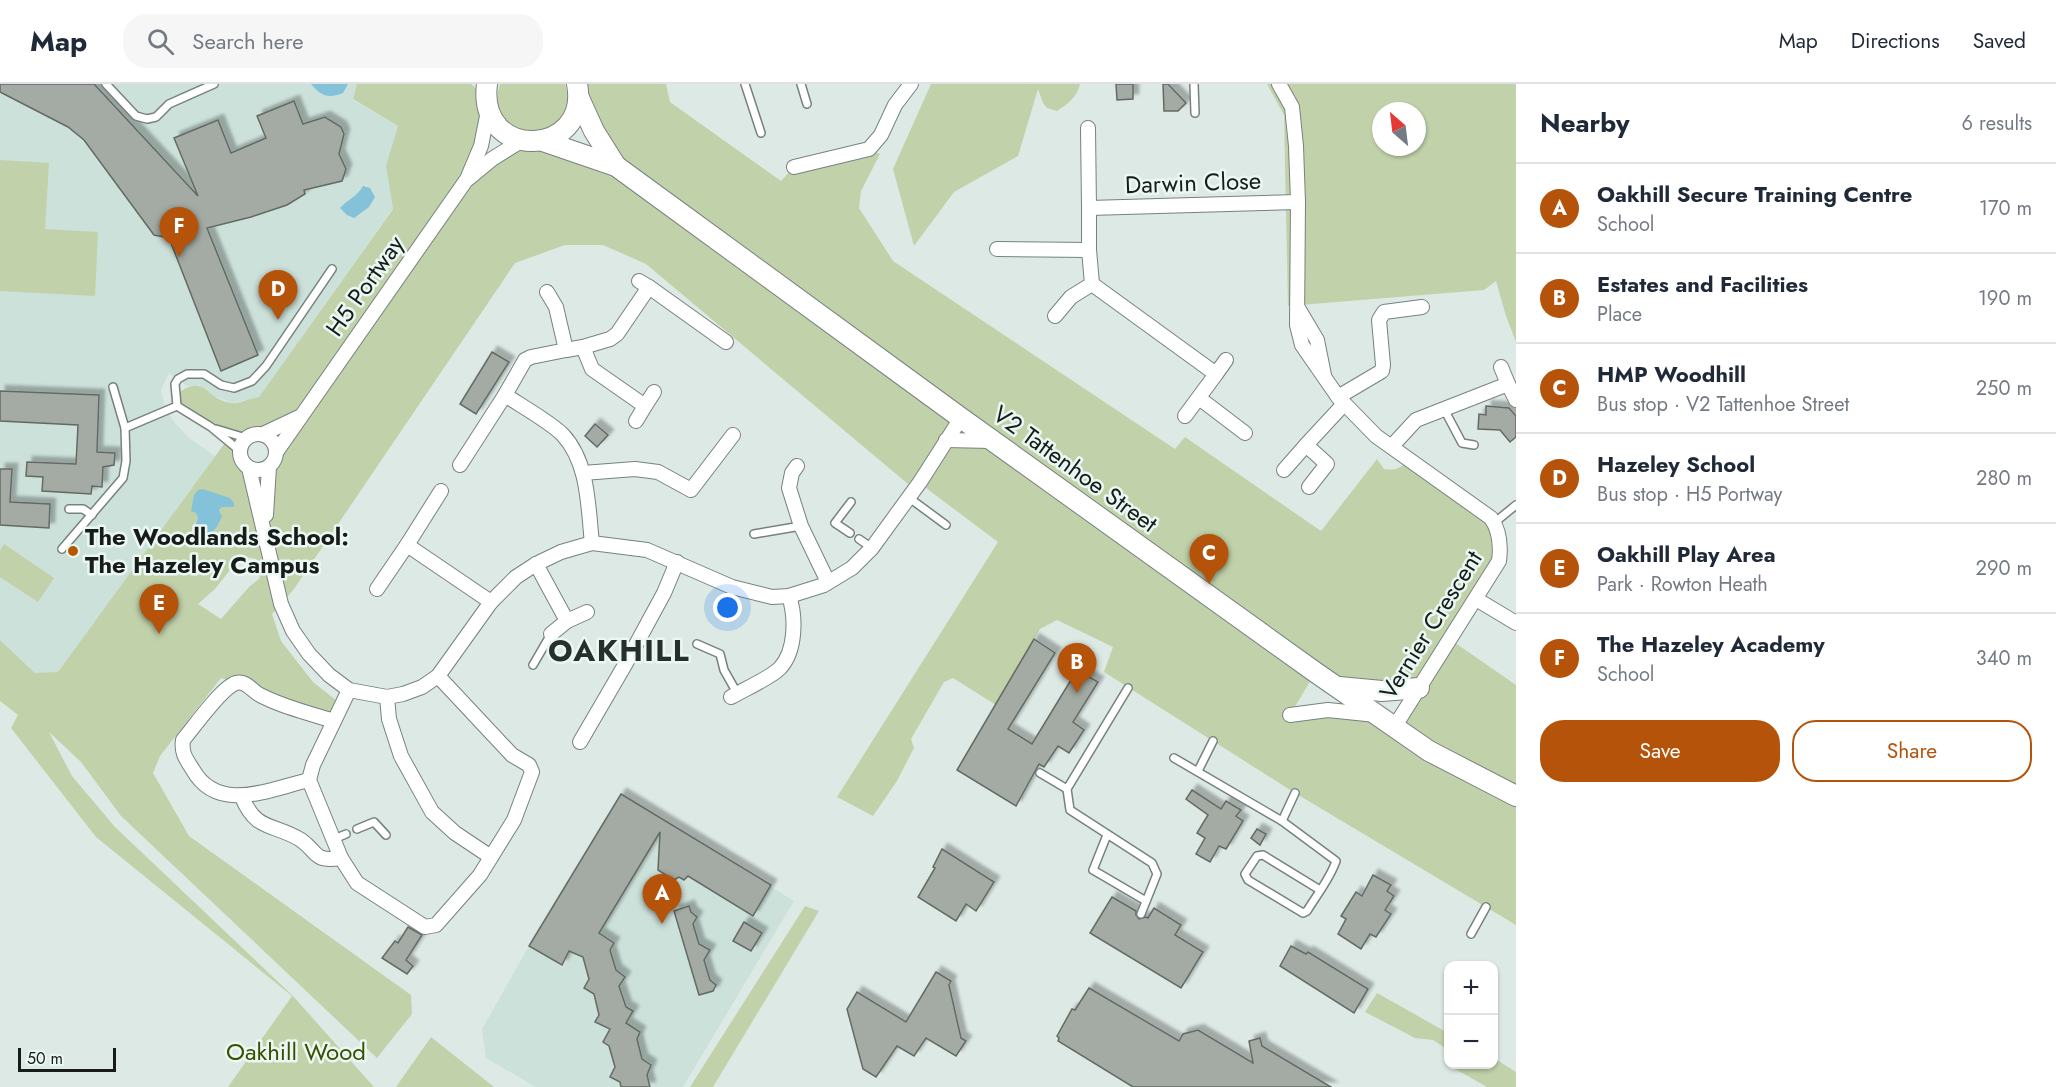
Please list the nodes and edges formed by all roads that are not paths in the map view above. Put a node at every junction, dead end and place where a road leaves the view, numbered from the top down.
1 (106, 84) edge
2 (214, 84) edge
3 (745, 84) edge
4 (801, 84) edge
5 (911, 84) edge
6 (1194, 84) edge
7 (1279, 84) edge
8 (578, 91) edge
9 (483, 94) edge
10 (807, 104) dead end
11 (1194, 113) dead end
12 (1088, 128) dead end
13 (761, 134) dead end
14 (521, 141) junction
15 (543, 141) junction
16 (616, 166) junction
17 (794, 167) dead end
18 (465, 183) junction
19 (1298, 201) junction
20 (1089, 208) junction
21 (997, 249) dead end
22 (1089, 250) junction
23 (332, 269) dead end
24 (1092, 284) junction
25 (547, 292) dead end
26 (1422, 307) dead end
27 (1055, 316) dead end
28 (726, 342) dead end
29 (583, 347) junction
30 (566, 350) junction
31 (1226, 360) dead end
32 (1501, 367) dead end
33 (1216, 374) junction
34 (1508, 384) junction
35 (113, 387) dead end
36 (654, 392) dead end
37 (505, 395) junction
38 (1199, 398) junction
39 (1341, 400) junction
40 (1516, 400) edge
41 (177, 406) junction
42 (645, 406) junction
43 (1444, 409) junction
44 (1185, 416) dead end
45 (300, 417) junction
46 (961, 418) junction
47 (636, 421) dead end
48 (211, 427) junction
49 (125, 428) junction
50 (1245, 433) dead end
51 (263, 434) junction
52 (733, 435) dead end
53 (246, 438) junction
54 (946, 440) junction
55 (994, 441) junction
56 (1306, 444) junction
57 (1474, 445) dead end
58 (1392, 446) junction
59 (240, 451) junction
60 (277, 451) junction
61 (460, 465) dead end
62 (797, 466) dead end
63 (268, 467) junction
64 (249, 468) junction
65 (1284, 470) dead end
66 (583, 473) junction
67 (1310, 487) dead end
68 (441, 491) dead end
69 (909, 497) junction
70 (851, 502) dead end
71 (1516, 505) edge
72 (69, 509) dead end
73 (92, 515) junction
74 (1494, 523) junction
75 (946, 525) dead end
76 (801, 526) junction
77 (265, 529) junction
78 (850, 533) dead end
79 (754, 534) dead end
80 (859, 539) dead end
81 (592, 543) junction
82 (407, 545) junction
83 (872, 548) junction
84 (63, 549) dead end
85 (677, 562) junction
86 (536, 564) junction
87 (828, 582) junction
88 (377, 590) dead end
89 (789, 596) junction
90 (1476, 599) junction
91 (491, 602) junction
92 (586, 612) dead end
93 (567, 621) junction
94 (1516, 622) edge
95 (551, 634) joint
96 (697, 645) dead end
97 (533, 666) dead end
98 (438, 676) junction
99 (1337, 687) junction
100 (1128, 688) dead end
101 (1419, 688) junction
102 (349, 690) junction
103 (734, 695) joint
104 (387, 697) junction
105 (1378, 715) junction
106 (1290, 716) dead end
107 (334, 721) junction
108 (1395, 726) junction
109 (1213, 741) dead end
110 (579, 742) dead end
111 (1174, 758) dead end
112 (1198, 771) junction
113 (1040, 772) dead end
114 (309, 780) junction
115 (1067, 789) junction
116 (1295, 793) dead end
117 (1516, 796) edge
118 (242, 797) junction
119 (1282, 821) junction
120 (357, 829) dead end
121 (386, 835) dead end
122 (1107, 835) junction
123 (491, 856) junction
124 (341, 858) junction
125 (1320, 890) junction
126 (1146, 901) junction
127 (1486, 907) dead end
128 (1141, 914) dead end
129 (1471, 934) dead end

1 - 2 lane
3 - 13 lane
4 - 10 lane
5 - 17 street
6 - 11 lane
7 - 19 street, Vernier Crescent
8 - 15 street
8 - 16 street, V2 Tattenhoe Street
9 - 14 street
9 - 18 street, H5 Portway
12 - 20 street, Darwin Close
14 - 15 street
14 - 18 street, H5 Portway
15 - 16 street, V2 Tattenhoe Street
16 - 46 street, V2 Tattenhoe Street
18 - 45 street, H5 Portway
19 - 20 street, Darwin Close
19 - 39 street, Vernier Crescent
20 - 22 street, Darwin Close
21 - 22 street
22 - 24 street, Darwin Close
23 - 41 lane
24 - 27 street
24 - 33 street
25 - 30 street
26 - 39 street
28 - 29 street
29 - 30 street
29 - 42 street
30 - 37 street
31 - 33 street
32 - 34 street
33 - 38 street
34 - 40 street
34 - 43 street
35 - 49 lane
36 - 42 street
37 - 61 street
37 - 66 street
38 - 44 street
38 - 50 street
39 - 56 street
39 - 58 street, Vernier Crescent
41 - 48 lane
41 - 49 lane
42 - 47 street
43 - 57 lane
43 - 58 street
45 - 51 street
45 - 60 street, H5 Portway
46 - 54 street
46 - 55 street, V2 Tattenhoe Street
48 - 53 lane
48 - 59 lane
49 - 73 lane
51 - 53 street
51 - 60 street
52 - 66 street
53 - 59 street
54 - 55 street
54 - 69 street
55 - 99 street, V2 Tattenhoe Street
56 - 65 street
56 - 67 street
58 - 74 street, Vernier Crescent
59 - 64 street
60 - 63 street
62 - 76 street
63 - 64 street
63 - 77 street
64 - 77 street
66 - 81 street
68 - 82 street
69 - 75 lane
69 - 83 street
70 - 78 lane
71 - 74 lane
72 - 73 lane
73 - 84 lane
74 - 90 street, Vernier Crescent
76 - 79 lane
76 - 87 street
77 - 102 street
80 - 83 lane
81 - 85 street
81 - 86 street
82 - 88 street
82 - 91 street
83 - 87 street
85 - 89 street
85 - 110 street
86 - 91 street
86 - 93 street
87 - 89 street
89 - 103 street
90 - 94 street
90 - 101 street, Vernier Crescent
91 - 98 street
92 - 93 street
93 - 95 street
95 - 97 lane
96 - 103 lane
98 - 104 street
98 - 123 street
99 - 101 street
99 - 105 street, V2 Tattenhoe Street
100 - 115 lane
101 - 108 street, Vernier Crescent
102 - 104 street
102 - 107 street
104 - 123 street
105 - 106 street
105 - 108 street, V2 Tattenhoe Street
107 - 114 street
107 - 118 street
108 - 117 street, V2 Tattenhoe Street
109 - 112 lane
111 - 112 lane
112 - 119 lane
113 - 115 lane
114 - 118 street
114 - 124 street
115 - 122 lane
116 - 119 lane
118 - 124 street
119 - 125 lane
120 - 121 lane
122 - 126 lane
122 - 126 lane
123 - 124 street
125 - 125 lane
126 - 128 lane
127 - 129 lane

